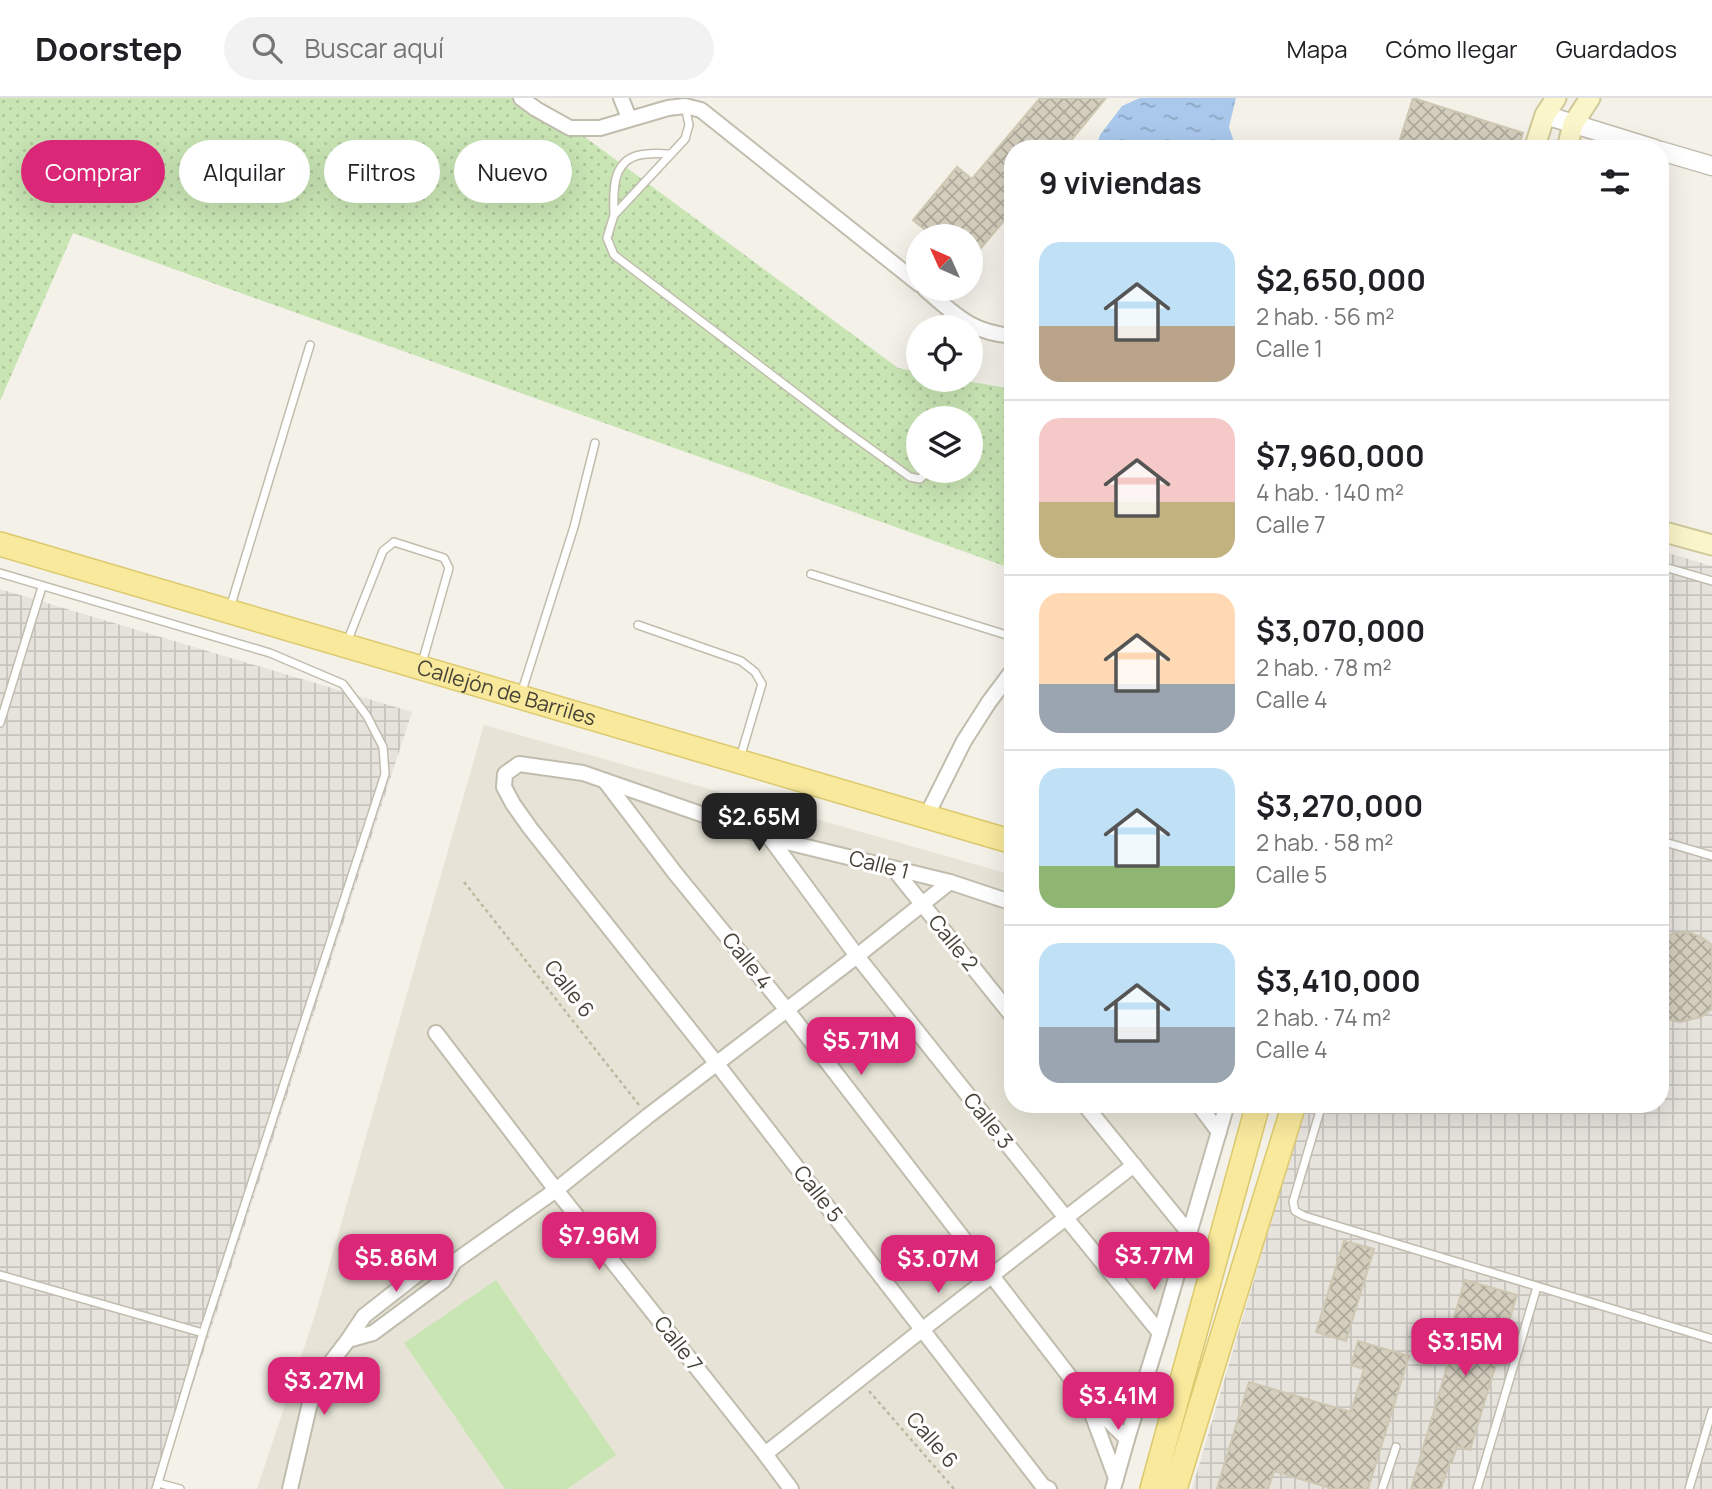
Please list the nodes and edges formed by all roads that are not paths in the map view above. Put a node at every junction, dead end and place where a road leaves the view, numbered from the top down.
1 (522, 98) edge
2 (621, 98) edge
3 (1556, 98) edge
4 (1591, 98) edge
5 (685, 106) junction
6 (1545, 115) junction
7 (629, 118) junction
8 (1573, 124) junction
9 (1537, 140) edge
10 (1569, 140) edge
11 (1625, 140) edge
12 (1669, 153) edge
13 (670, 154) junction
14 (1712, 166) edge
15 (614, 215) junction
16 (906, 274) edge
17 (939, 301) edge
18 (1004, 336) edge
19 (310, 345) dead end
20 (595, 443) dead end
21 (906, 474) edge
22 (1669, 533) edge
23 (0, 544) edge
24 (1712, 545) edge
25 (1669, 568) edge
26 (0, 573) edge
27 (811, 574) dead end
28 (1712, 581) edge
29 (42, 587) junction
30 (229, 611) junction
31 (638, 625) dead end
32 (1004, 634) edge
33 (346, 646) junction
34 (421, 668) junction
35 (1004, 682) edge
36 (520, 697) junction
37 (0, 723) edge
38 (739, 762) junction
39 (505, 774) joint
40 (604, 780) junction
41 (926, 817) junction
42 (770, 838) junction
43 (1004, 839) edge
44 (1669, 843) edge
45 (1712, 856) edge
46 (894, 869) junction
47 (950, 882) junction
48 (1004, 900) edge
49 (923, 905) junction
50 (857, 956) junction
51 (1004, 1006) edge
52 (787, 1010) junction
53 (436, 1033) dead end
54 (717, 1064) junction
55 (1091, 1113) edge
56 (1205, 1113) edge
57 (1224, 1113) edge
58 (1256, 1113) edge
59 (1291, 1113) edge
60 (1319, 1113) edge
61 (1219, 1132) junction
62 (1134, 1165) junction
63 (556, 1190) junction
64 (1066, 1218) junction
65 (1189, 1233) junction
66 (454, 1262) junction
67 (0, 1275) edge
68 (992, 1275) junction
69 (1537, 1286) junction
70 (923, 1329) junction
71 (203, 1333) junction
72 (1160, 1333) junction
73 (1712, 1339) edge
74 (348, 1340) junction
75 (1087, 1399) junction
76 (1712, 1411) edge
77 (1126, 1438) junction
78 (1396, 1447) dead end
79 (765, 1454) junction
80 (1114, 1483) edge
81 (157, 1486) edge
82 (180, 1489) edge
83 (290, 1489) edge
84 (790, 1489) edge
85 (1049, 1489) edge
86 (1152, 1489) edge
87 (1175, 1489) edge
88 (1382, 1489) edge
89 (1477, 1489) edge
90 (1689, 1489) edge

1 - 7 street
2 - 7 street
3 - 6 main road
4 - 8 main road
5 - 7 street
5 - 13 lane
5 - 16 street
6 - 8 street
6 - 9 main road
8 - 10 main road
8 - 11 street
12 - 14 street
13 - 15 lane
13 - 15 lane
15 - 21 lane
17 - 18 street
19 - 30 lane
20 - 36 lane
22 - 24 main road
23 - 30 main road, Callejón de Barriles
25 - 28 lane
26 - 29 lane
27 - 32 lane
29 - 37 lane
29 - 71 lane
30 - 33 main road, Callejón de Barriles
31 - 38 lane
33 - 34 main road, Callejón de Barriles
33 - 34 lane
34 - 36 main road, Callejón de Barriles
35 - 41 street
36 - 38 main road, Callejón de Barriles
38 - 41 main road, Callejón de Barriles
39 - 40 street, Calle 1
39 - 54 street, Calle 5
40 - 42 street, Calle 1
40 - 52 street, Calle 4
41 - 43 main road, Callejón de Barriles
42 - 46 street, Calle 1
42 - 50 street, Calle 3
44 - 45 lane
46 - 47 street, Calle 1
46 - 49 street, Calle 2
47 - 48 street, Calle 1
47 - 49 street
49 - 50 street
49 - 51 street, Calle 2
50 - 52 street
50 - 64 street, Calle 3
52 - 54 street
52 - 68 street, Calle 4
53 - 63 street, Calle 7
54 - 63 street
54 - 70 street, Calle 5
55 - 62 street
56 - 61 street
57 - 61 street
58 - 86 main road
59 - 87 main road
60 - 69 lane
61 - 65 street
62 - 64 street
62 - 65 street
63 - 66 street
63 - 79 street, Calle 7
64 - 68 street
64 - 72 street, Calle 3
65 - 72 street
66 - 74 street
66 - 74 street
67 - 71 lane
68 - 70 street
68 - 75 street, Calle 4
69 - 73 lane
69 - 89 lane
70 - 79 street
70 - 85 street, Calle 5
71 - 81 lane
72 - 77 street
74 - 83 street
75 - 77 street, Calle 4
75 - 80 street, Calle 4
76 - 90 lane
77 - 80 street
78 - 88 lane
79 - 84 street, Calle 7
81 - 82 lane

